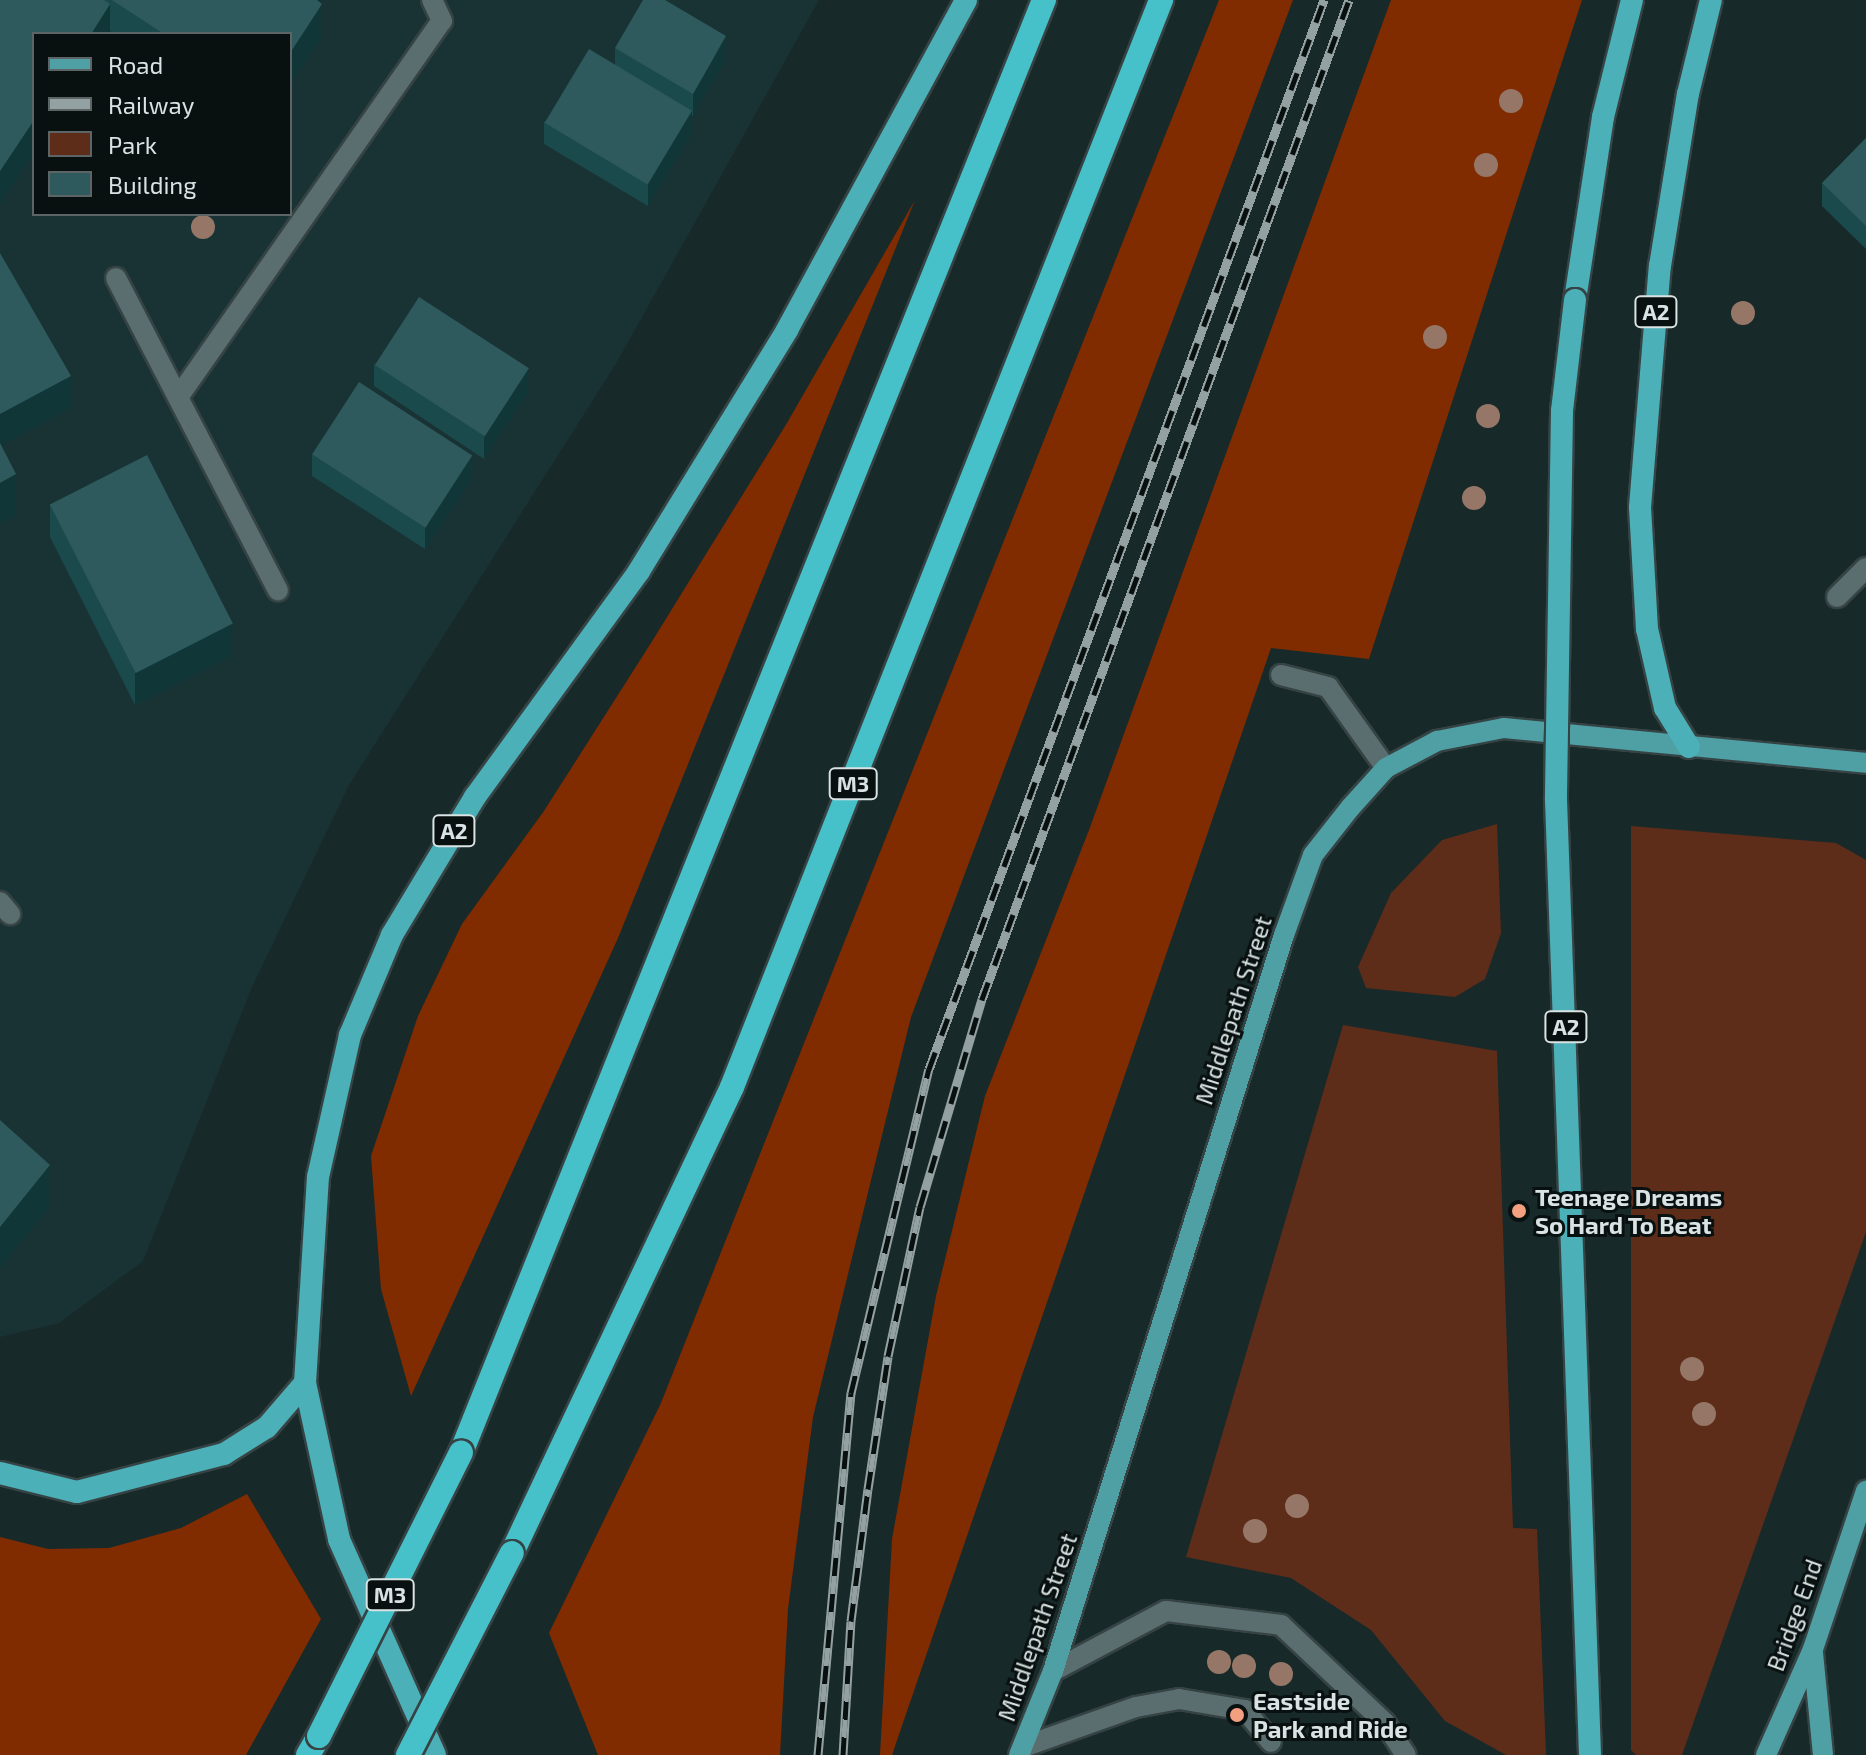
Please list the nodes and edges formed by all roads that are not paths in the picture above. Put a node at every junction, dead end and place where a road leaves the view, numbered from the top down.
1 (432, 0) edge
2 (966, 0) edge
3 (1044, 0) edge
4 (1161, 0) edge
5 (1632, 0) edge
6 (1711, 0) edge
7 (116, 278) dead end
8 (179, 396) junction
9 (1866, 568) edge
10 (278, 590) dead end
11 (1837, 597) dead end
12 (1281, 675) dead end
13 (1689, 747) junction
14 (1866, 763) edge
15 (1386, 768) junction
16 (305, 1383) junction
17 (0, 1473) edge
18 (1866, 1491) edge
19 (1813, 1649) junction
20 (1053, 1671) junction
21 (1271, 1742) dead end
22 (313, 1746) edge
23 (1021, 1751) edge
24 (408, 1755) edge
25 (435, 1755) edge
26 (1406, 1755) edge
27 (1590, 1755) edge
28 (1766, 1755) edge
29 (1823, 1755) edge

1 - 8 lane
2 - 16 highway, A2
3 - 22 highway, M3, bridge
4 - 24 highway, M3, bridge
5 - 27 highway, A2, bridge
6 - 13 highway, A2
7 - 8 lane
8 - 10 lane
9 - 11 lane
12 - 15 lane
13 - 14 main road, Middlepath Street
13 - 15 main road, Middlepath Street
15 - 20 main road, Middlepath Street
16 - 17 highway
16 - 25 highway, A2
18 - 19 main road, Bridge End
19 - 28 main road, Bridge End
19 - 29 main road
20 - 23 main road, Middlepath Street
20 - 26 lane
21 - 23 lane

